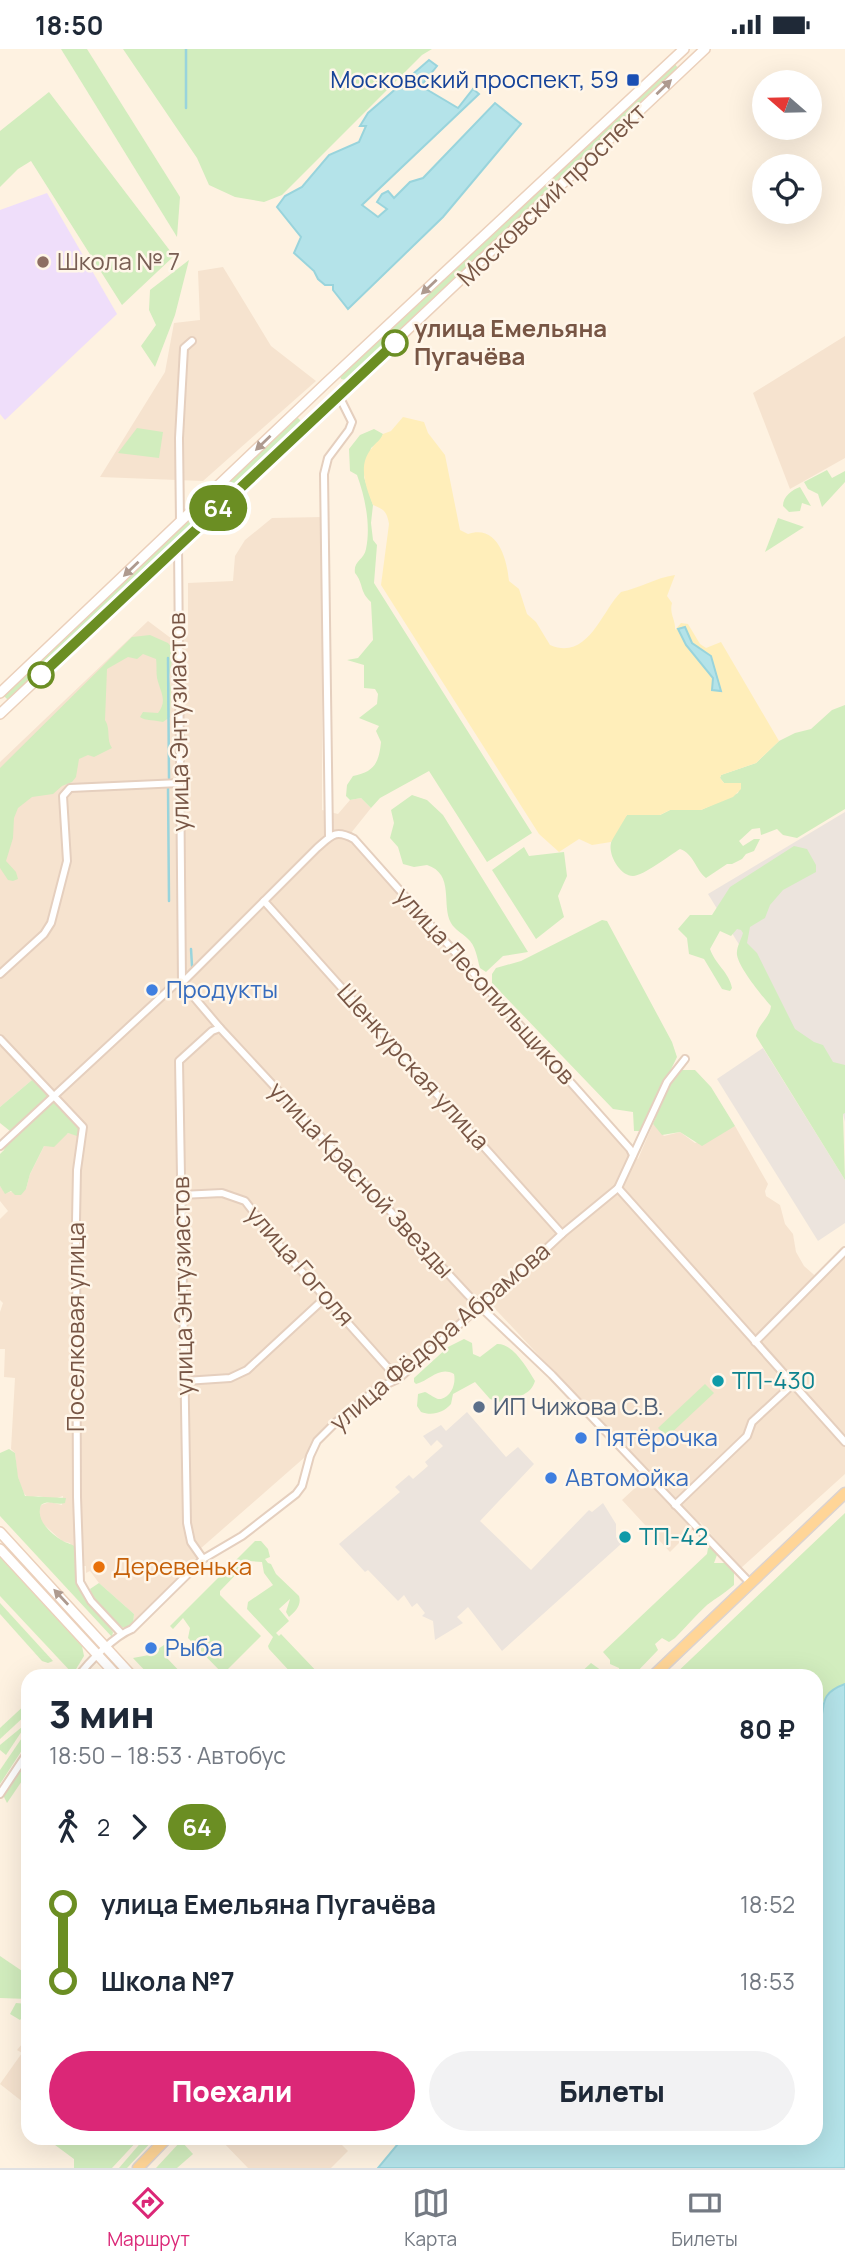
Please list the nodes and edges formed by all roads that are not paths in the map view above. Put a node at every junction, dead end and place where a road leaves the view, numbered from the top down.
1 (684, 49) edge
2 (705, 49) edge
3 (192, 341) dead end
4 (326, 383) junction
5 (338, 396) junction
6 (180, 522) junction
7 (178, 545) junction
8 (0, 693) edge
9 (0, 714) edge
10 (180, 783) junction
11 (330, 837) junction
12 (264, 901) junction
13 (0, 974) edge
14 (182, 983) junction
15 (220, 1028) junction
16 (0, 1039) edge
17 (685, 1059) dead end
18 (54, 1095) junction
19 (0, 1146) edge
20 (633, 1155) junction
21 (618, 1188) junction
22 (181, 1195) junction
23 (562, 1234) junction
24 (845, 1251) edge
25 (326, 1297) junction
26 (480, 1306) junction
27 (755, 1342) junction
28 (398, 1379) junction
29 (185, 1381) junction
30 (793, 1384) junction
31 (845, 1442) edge
32 (845, 1493) edge
33 (675, 1505) junction
34 (0, 1532) edge
35 (0, 1549) edge
36 (203, 1559) junction
37 (750, 1583) junction
38 (121, 1633) junction
39 (106, 1648) junction
40 (98, 1654) junction
41 (83, 1669) edge
42 (111, 1669) edge
43 (126, 1669) edge
44 (660, 1669) edge
45 (21, 1762) edge
46 (0, 1794) edge
47 (160, 2145) edge
48 (138, 2168) edge

1 -> 4 main road, Московский проспект
5 -> 2 main road, Московский проспект
3 - 6 street
4 - 5 main road
4 -> 6 main road, Московский проспект
5 - 7 main road, Московский проспект
5 - 11 street
6 -> 8 main road, Московский проспект
7 - 9 main road, Московский проспект
7 - 10 street, улица Энтузиастов
10 - 13 street
10 - 14 street, улица Энтузиастов
11 - 12 street
11 - 20 street, улица Лесопильщиков
12 - 14 street
12 - 23 street, Шенкурская улица
14 - 15 street, улица Красной Звезды
14 - 18 street
15 - 22 street, улица Энтузиастов
15 - 26 street, улица Красной Звезды
16 - 18 street, Поселковая улица
17 - 20 street, улица Фёдора Абрамова
18 - 19 street
18 - 38 street, Поселковая улица
20 - 21 street, улица Фёдора Абрамова
21 - 23 street, улица Фёдора Абрамова
21 - 27 street
22 - 25 street, улица Гоголя
22 - 29 street, улица Энтузиастов
23 - 26 street, улица Фёдора Абрамова
24 - 27 street
25 - 28 street, улица Гоголя
25 - 29 street
26 - 28 street, улица Фёдора Абрамова
26 - 33 street, улица Красной Звезды
27 - 30 street
28 - 36 street, улица Фёдора Абрамова
29 - 36 street, улица Энтузиастов
30 - 31 street
30 - 33 street
32 - 37 main road
33 - 37 street, улица Красной Звезды
39 -> 34 main road
35 - 40 main road
36 - 38 street, улица Фёдора Абрамова
37 - 44 main road
38 - 39 street, улица Фёдора Абрамова
39 - 40 street, улица Фёдора Абрамова
39 - 43 main road
40 - 41 street, улица Фёдора Абрамова
40 - 42 main road
45 - 46 street
47 - 48 main road

